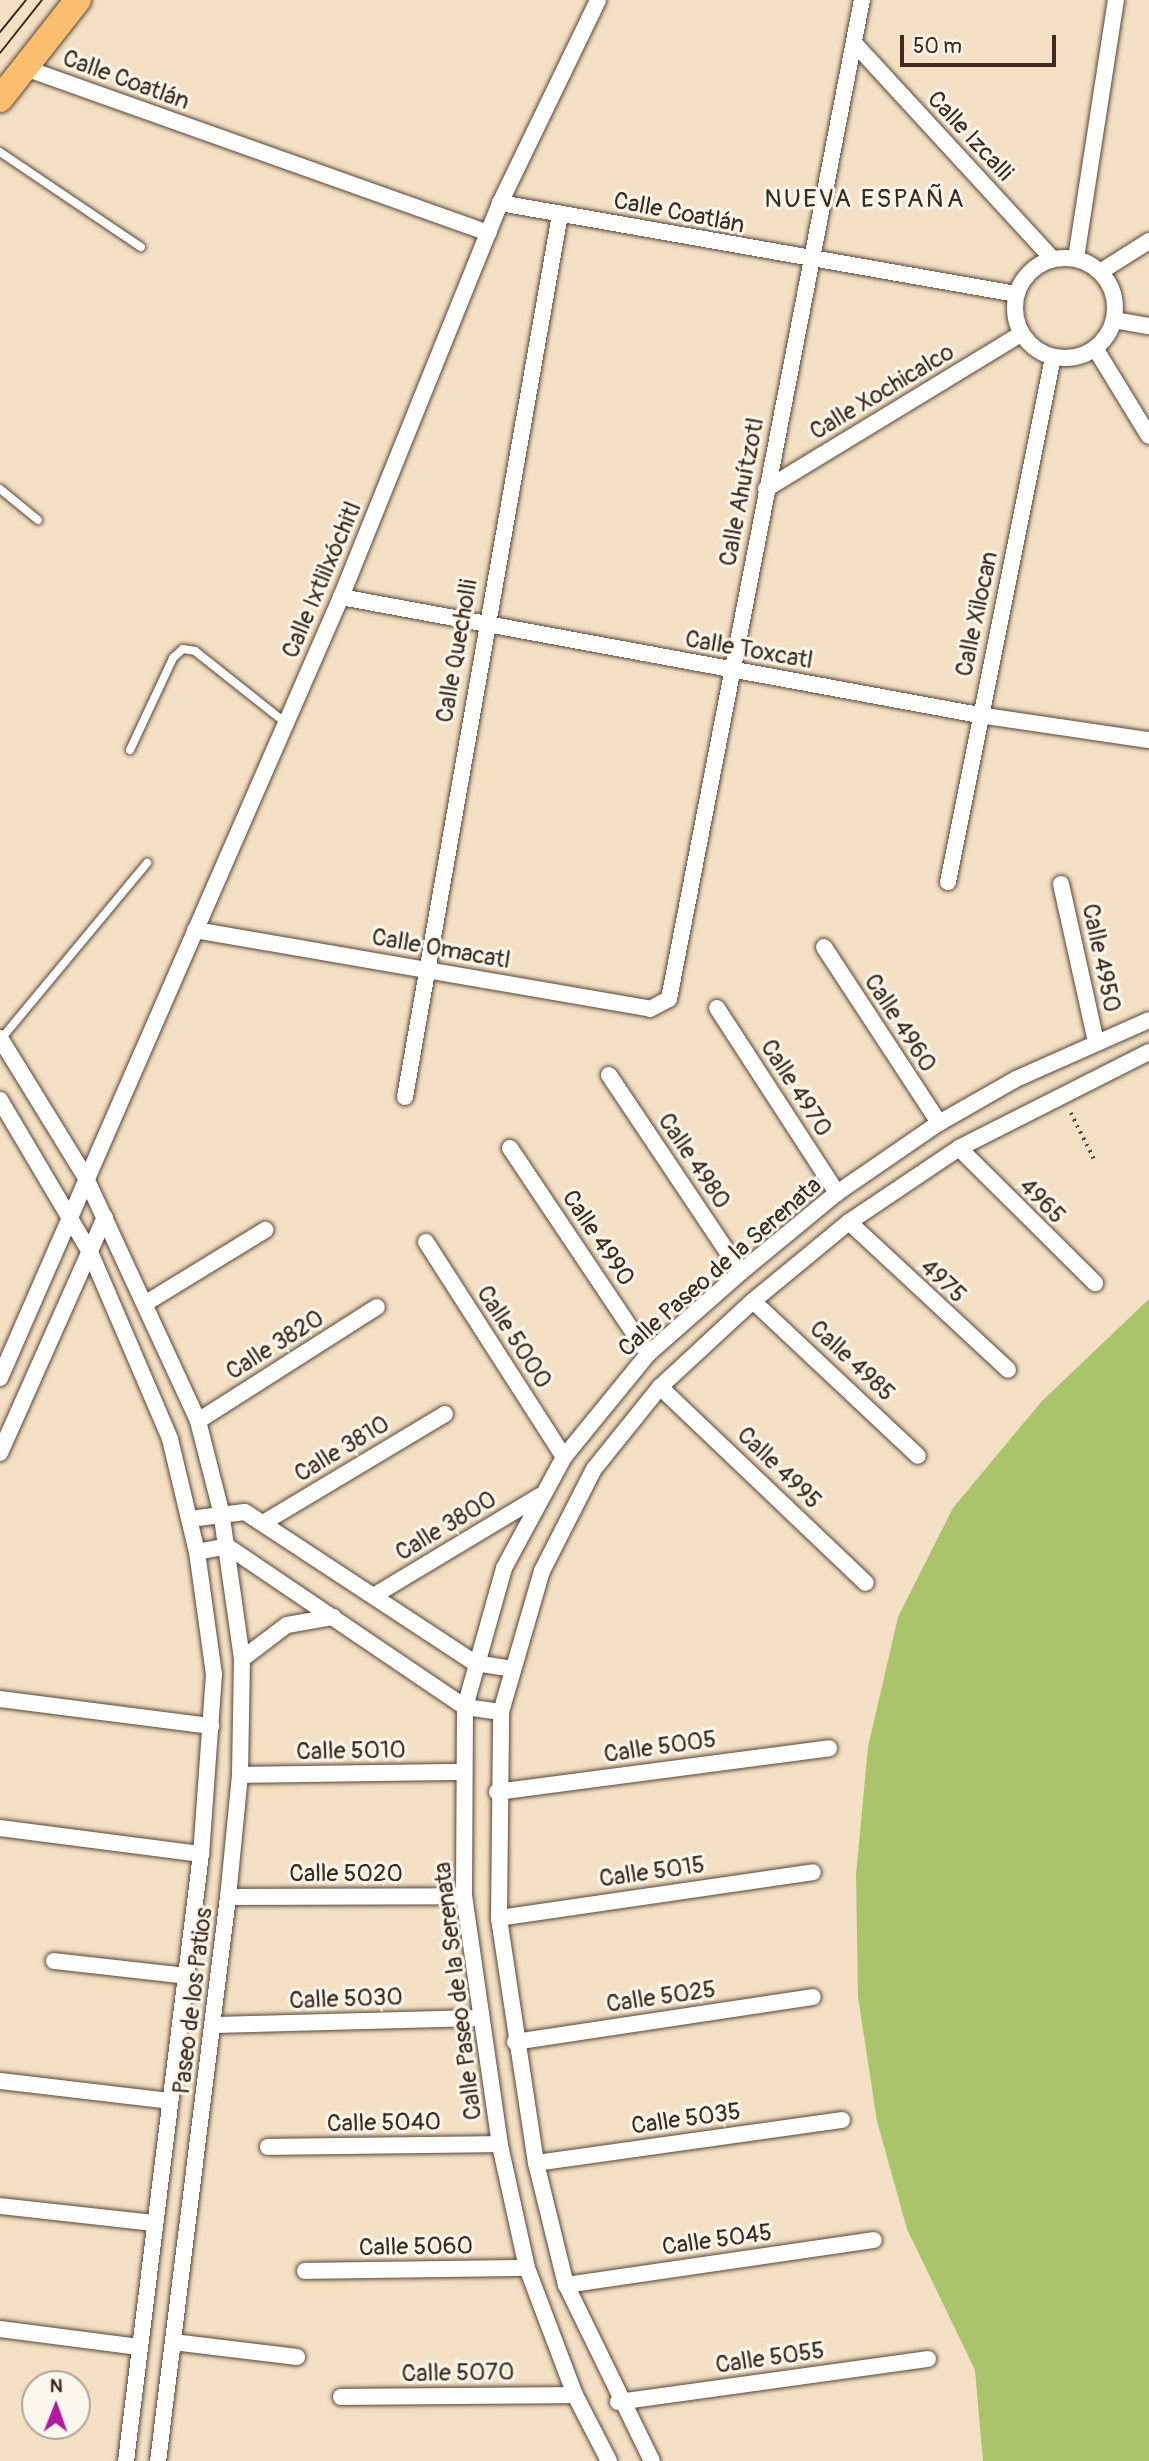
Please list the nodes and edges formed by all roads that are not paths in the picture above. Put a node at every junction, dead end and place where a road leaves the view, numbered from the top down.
1 (78, 0) edge
2 (598, 0) edge
3 (862, 0) edge
4 (1116, 0) edge
5 (855, 44) junction
6 (25, 68) junction
7 (0, 99) edge
8 (0, 152) edge
9 (500, 203) junction
10 (560, 214) junction
11 (488, 233) junction
12 (1149, 241) edge
13 (141, 247) dead end
14 (1052, 258) junction
15 (1076, 258) junction
16 (810, 261) junction
17 (1100, 272) junction
18 (1016, 294) junction
19 (1114, 320) junction
20 (1149, 326) edge
21 (1021, 334) junction
22 (1096, 348) junction
23 (1053, 357) junction
24 (1149, 436) edge
25 (0, 489) edge
26 (766, 489) junction
27 (38, 520) dead end
28 (341, 597) junction
29 (484, 624) junction
30 (731, 671) junction
31 (979, 715) junction
32 (286, 723) junction
33 (1149, 740) edge
34 (130, 750) dead end
35 (147, 863) dead end
36 (948, 882) dead end
37 (1061, 884) dead end
38 (195, 930) junction
39 (824, 947) dead end
40 (426, 970) junction
41 (673, 993) joint
42 (716, 1008) dead end
43 (1149, 1020) edge
44 (1, 1039) edge
45 (1096, 1042) junction
46 (1149, 1052) edge
47 (609, 1075) dead end
48 (405, 1097) dead end
49 (0, 1100) edge
50 (939, 1123) junction
51 (510, 1148) dead end
52 (959, 1148) junction
53 (85, 1176) junction
54 (837, 1193) junction
55 (69, 1212) junction
56 (105, 1217) junction
57 (849, 1222) junction
58 (265, 1230) dead end
59 (426, 1242) dead end
60 (90, 1252) junction
61 (741, 1272) junction
62 (1095, 1283) dead end
63 (753, 1301) junction
64 (146, 1303) junction
65 (377, 1307) dead end
66 (648, 1354) junction
67 (1008, 1370) dead end
68 (0, 1378) edge
69 (660, 1387) junction
70 (445, 1414) dead end
71 (198, 1421) junction
72 (0, 1453) edge
73 (918, 1456) dead end
74 (564, 1457) junction
75 (540, 1496) junction
76 (221, 1511) junction
77 (190, 1519) junction
78 (263, 1523) junction
79 (227, 1546) junction
80 (197, 1552) junction
81 (866, 1583) dead end
82 (375, 1595) junction
83 (333, 1617) junction
84 (242, 1659) junction
85 (475, 1663) junction
86 (508, 1668) junction
87 (0, 1699) edge
88 (465, 1707) junction
89 (501, 1712) junction
90 (211, 1726) junction
91 (829, 1748) dead end
92 (461, 1772) junction
93 (240, 1775) junction
94 (497, 1792) junction
95 (0, 1828) edge
96 (201, 1854) junction
97 (813, 1872) dead end
98 (464, 1896) junction
99 (228, 1897) junction
100 (499, 1918) junction
101 (54, 1961) dead end
102 (187, 1976) junction
103 (813, 1997) dead end
104 (480, 2018) junction
105 (213, 2025) junction
106 (515, 2042) junction
107 (0, 2081) edge
108 (170, 2101) junction
109 (842, 2120) dead end
110 (500, 2144) junction
111 (268, 2147) dead end
112 (536, 2163) junction
113 (0, 2206) edge
114 (155, 2224) junction
115 (874, 2240) dead end
116 (527, 2268) junction
117 (305, 2271) dead end
118 (566, 2285) junction
119 (0, 2329) edge
120 (173, 2342) junction
121 (139, 2347) junction
122 (297, 2357) dead end
123 (928, 2359) dead end
124 (575, 2395) junction
125 (341, 2397) dead end
126 (618, 2402) junction
127 (126, 2461) edge
128 (158, 2461) edge
129 (610, 2461) edge
130 (652, 2461) edge

1 - 6 main road
2 - 9 street, Calle Ixtlilxóchitl
3 - 5 street, Calle Ahuítzotl
4 - 15 street
5 - 14 street, Calle Izcalli
5 - 16 street, Calle Ahuítzotl
6 - 7 main road
6 - 11 street, Calle Coatlán
8 - 13 lane
9 - 10 street, Calle Coatlán
9 - 11 street, Calle Ixtlilxóchitl
10 - 16 street, Calle Coatlán
10 - 29 street, Calle Quecholli
11 - 28 street, Calle Ixtlilxóchitl
12 - 17 street
14 - 15 street
14 - 18 street
15 - 17 street
16 - 18 street, Calle Coatlán
16 - 26 street, Calle Ahuítzotl
17 - 19 street
18 - 21 street
19 - 20 street
19 - 22 street
21 - 23 street
21 - 26 street, Calle Xochicalco
22 - 23 street
22 - 24 street
23 - 31 street, Calle Xilocan
25 - 27 lane
26 - 30 street, Calle Ahuítzotl
28 - 29 street, Calle Toxcatl
28 - 32 street, Calle Ixtlilxóchitl
29 - 30 street, Calle Toxcatl
29 - 40 street, Calle Quecholli
30 - 31 street, Calle Toxcatl
30 - 41 street, Calle Ahuítzotl
31 - 33 street, Calle Toxcatl
31 - 36 street, Calle Xilocan
32 - 34 lane
32 - 38 street, Calle Ixtlilxóchitl
35 - 44 lane
37 - 45 street, Calle 4950
38 - 40 street, Calle Omacatl
38 - 53 street, Calle Ixtlilxóchitl
39 - 50 street, Calle 4960
40 - 41 street, Calle Omacatl
40 - 48 street, Calle Quecholli
42 - 54 street, Calle 4970
43 - 45 street, Calle Paseo de la Serenata
44 - 53 street, Paseo de los Patios
45 - 50 street, Calle Paseo de la Serenata
46 - 52 street, Calle Paseo de la Serenata
47 - 61 street, Calle 4980
49 - 55 street, Paseo de los Patios
50 - 54 street, Calle Paseo de la Serenata
51 - 66 street, Calle 4990
52 - 57 street, Calle Paseo de la Serenata
52 - 62 street, 4965
53 - 55 street, Calle Ixtlilxóchitl
53 - 56 street, Paseo de los Patios
54 - 61 street, Calle Paseo de la Serenata
55 - 60 street, Paseo de los Patios
55 - 68 street, Calle Ixtlilxóchitl
56 - 60 street
56 - 64 street, Paseo de los Patios
57 - 63 street, Calle Paseo de la Serenata
57 - 67 street, 4975
58 - 64 street
59 - 74 street, Calle 5000
60 - 72 street
60 - 77 street, Paseo de los Patios
61 - 66 street, Calle Paseo de la Serenata
63 - 69 street, Calle Paseo de la Serenata
63 - 73 street, Calle 4985
64 - 71 street, Paseo de los Patios
65 - 71 street, Calle 3820
66 - 74 street, Calle Paseo de la Serenata
69 - 81 street, Calle 4995
69 - 86 street, Calle Paseo de la Serenata
70 - 78 street, Calle 3810
71 - 76 street, Paseo de los Patios
74 - 75 street, Calle Paseo de la Serenata
75 - 82 street, Calle 3800
75 - 85 street, Calle Paseo de la Serenata
76 - 77 street
76 - 78 street
76 - 79 street, Paseo de los Patios
77 - 80 street, Paseo de los Patios
78 - 82 street
79 - 80 street
79 - 83 street
79 - 84 street, Paseo de los Patios
80 - 90 street, Paseo de los Patios
82 - 85 street
83 - 84 street
83 - 88 street
84 - 93 street, Paseo de los Patios
85 - 86 street
85 - 88 street, Calle Paseo de la Serenata
86 - 89 street, Calle Paseo de la Serenata
87 - 90 street
88 - 89 street
88 - 92 street, Calle Paseo de la Serenata
89 - 94 street, Calle Paseo de la Serenata
90 - 96 street, Paseo de los Patios
91 - 94 street, Calle 5005
92 - 93 street, Calle 5010
92 - 98 street, Calle Paseo de la Serenata
93 - 99 street, Paseo de los Patios
94 - 100 street, Calle Paseo de la Serenata
95 - 96 street
96 - 102 street, Paseo de los Patios
97 - 100 street, Calle 5015
98 - 99 street, Calle 5020
98 - 104 street, Calle Paseo de la Serenata
99 - 105 street, Paseo de los Patios
100 - 106 street, Calle Paseo de la Serenata
101 - 102 street
102 - 108 street, Paseo de los Patios
103 - 106 street, Calle 5025
104 - 105 street, Calle 5030
104 - 110 street, Calle Paseo de la Serenata
105 - 120 street, Paseo de los Patios
106 - 112 street, Calle Paseo de la Serenata
107 - 108 street
108 - 114 street, Paseo de los Patios
109 - 112 street, Calle 5035
110 - 111 street, Calle 5040
110 - 116 street, Calle Paseo de la Serenata
112 - 118 street, Calle Paseo de la Serenata
113 - 114 street
114 - 121 street, Paseo de los Patios
115 - 118 street, Calle 5045
116 - 117 street, Calle 5060
116 - 124 street, Calle Paseo de la Serenata
118 - 126 street, Calle Paseo de la Serenata
119 - 121 street
120 - 122 street
120 - 128 street, Paseo de los Patios
121 - 127 street, Paseo de los Patios
123 - 126 street, Calle 5055
124 - 125 street, Calle 5070
124 - 129 street, Calle Paseo de la Serenata
126 - 130 street, Calle Paseo de la Serenata

